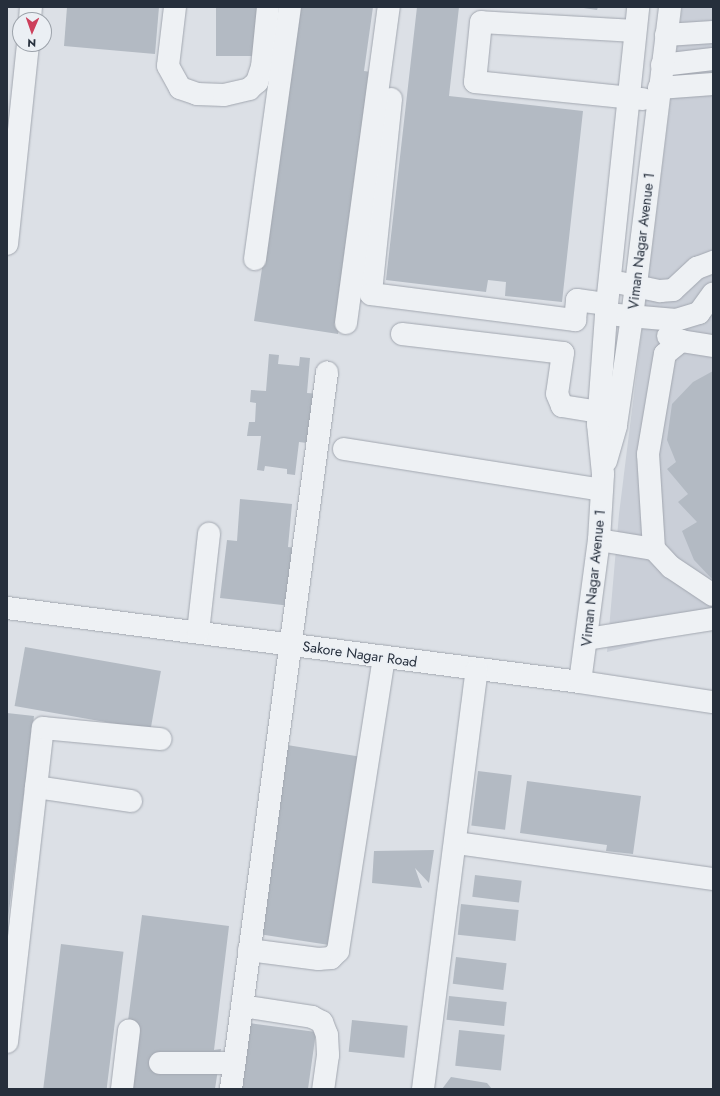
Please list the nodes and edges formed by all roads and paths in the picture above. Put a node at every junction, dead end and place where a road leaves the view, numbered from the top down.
1 (175, 7) edge
2 (268, 7) edge
3 (290, 7) edge
4 (389, 7) edge
5 (638, 7) edge
6 (670, 7) edge
7 (636, 31) junction
8 (713, 32) edge
9 (666, 35) junction
10 (27, 52) edge
11 (713, 59) edge
12 (662, 66) junction
13 (713, 84) edge
14 (658, 94) junction
15 (628, 98) junction
16 (391, 100) dead end
17 (8, 221) edge
18 (7, 244) edge
19 (256, 259) dead end
20 (713, 262) edge
21 (609, 281) junction
22 (635, 285) junction
23 (713, 294) edge
24 (706, 314) edge
25 (606, 315) junction
26 (346, 323) dead end
27 (631, 323) junction
28 (402, 334) dead end
29 (681, 341) junction
30 (713, 346) edge
31 (327, 372) dead end
32 (599, 412) junction
33 (344, 449) dead end
34 (602, 482) junction
35 (210, 534) dead end
36 (599, 540) junction
37 (654, 550) junction
38 (713, 595) edge
39 (7, 608) edge
40 (713, 619) edge
41 (198, 632) junction
42 (587, 639) junction
43 (290, 645) junction
44 (384, 658) junction
45 (477, 670) junction
46 (580, 682) junction
47 (713, 702) edge
48 (160, 740) dead end
49 (36, 787) junction
50 (131, 801) dead end
51 (456, 843) junction
52 (713, 879) edge
53 (249, 950) junction
54 (242, 1006) junction
55 (129, 1030) dead end
56 (7, 1042) edge
57 (160, 1062) dead end
58 (234, 1063) junction
59 (122, 1089) edge
60 (231, 1089) edge
61 (322, 1089) edge
62 (423, 1089) edge

1 - 2 street
3 - 19 street
4 - 26 street
5 - 7 street, Viman Nagar Avenue 1
6 - 9 street, Viman Nagar Avenue 1
7 - 15 street, Viman Nagar Avenue 1
7 - 15 street
8 - 9 street
9 - 12 street, Viman Nagar Avenue 1
10 - 17 street
11 - 12 street
12 - 14 street, Viman Nagar Avenue 1
13 - 14 street
14 - 15 street
14 - 22 street, Viman Nagar Avenue 1
15 - 21 street, Viman Nagar Avenue 1
16 - 25 street
17 - 18 street
20 - 22 street
21 - 22 street
21 - 25 street, Viman Nagar Avenue 1
22 - 27 street, Viman Nagar Avenue 1
23 - 24 street
24 - 27 street
25 - 27 street
25 - 32 street, Viman Nagar Avenue 1
27 - 29 street
27 - 34 street, Viman Nagar Avenue 1
28 - 32 street
29 - 30 street
29 - 37 street
31 - 43 street
32 - 34 street, Viman Nagar Avenue 1
33 - 34 street
34 - 36 street, Viman Nagar Avenue 1
35 - 41 street
36 - 37 street
36 - 42 street, Viman Nagar Avenue 1
37 - 38 street
39 - 41 street, Sakore Nagar Road
40 - 42 street
41 - 43 street, Sakore Nagar Road
42 - 46 street, Viman Nagar Avenue 1
43 - 44 street, Sakore Nagar Road
43 - 53 street
44 - 45 street, Sakore Nagar Road
44 - 53 street
45 - 46 street, Sakore Nagar Road
45 - 51 street
46 - 47 street, Sakore Nagar Road
48 - 49 street
49 - 50 street
49 - 56 street
51 - 52 street
51 - 62 street
53 - 54 street
54 - 58 street
54 - 61 street
55 - 59 street
57 - 58 street
58 - 60 street

